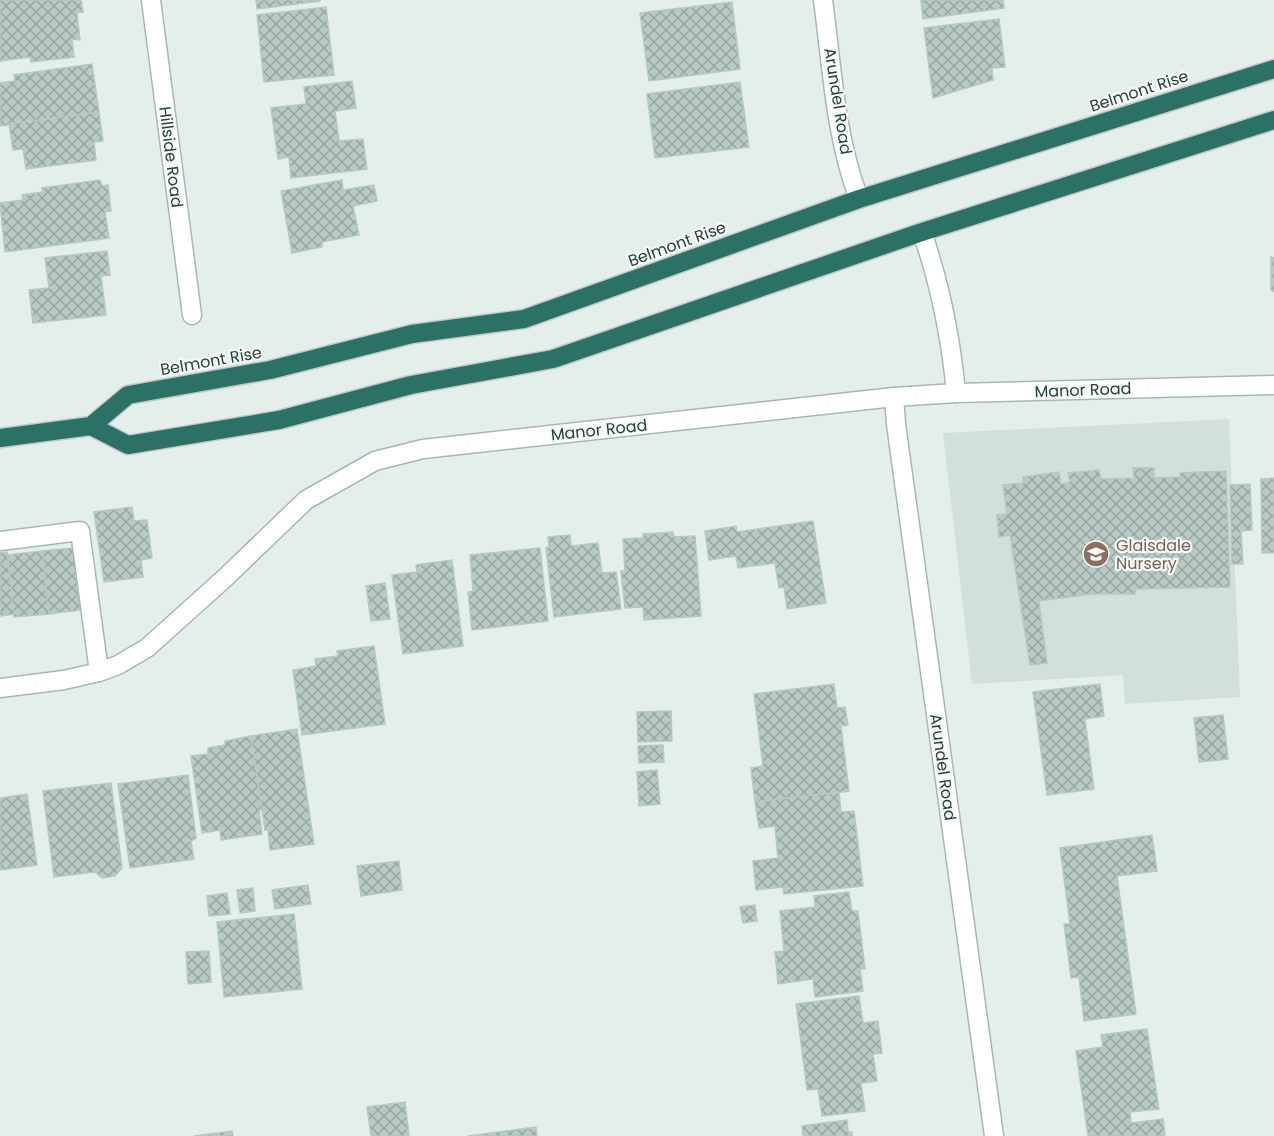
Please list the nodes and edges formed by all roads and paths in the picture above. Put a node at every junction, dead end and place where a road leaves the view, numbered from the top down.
1 (151, 0) edge
2 (823, 0) edge
3 (1274, 69) edge
4 (1274, 120) edge
5 (860, 200) junction
6 (922, 232) junction
7 (192, 315) dead end
8 (1274, 385) edge
9 (956, 393) junction
10 (894, 397) junction
11 (91, 426) junction
12 (0, 438) edge
13 (0, 541) edge
14 (99, 672) junction
15 (0, 688) edge
16 (994, 1136) edge

1 - 7 street, Hillside Road
2 - 5 street, Arundel Road
3 - 5 highway, Belmont Rise
4 - 6 highway
5 - 11 highway, Belmont Rise
6 - 9 street
6 - 11 highway
8 - 9 street, Manor Road
9 - 10 street, Manor Road
10 - 14 street, Manor Road
10 - 16 street, Arundel Road
11 - 12 highway
13 - 14 street
14 - 15 street, Manor Road

